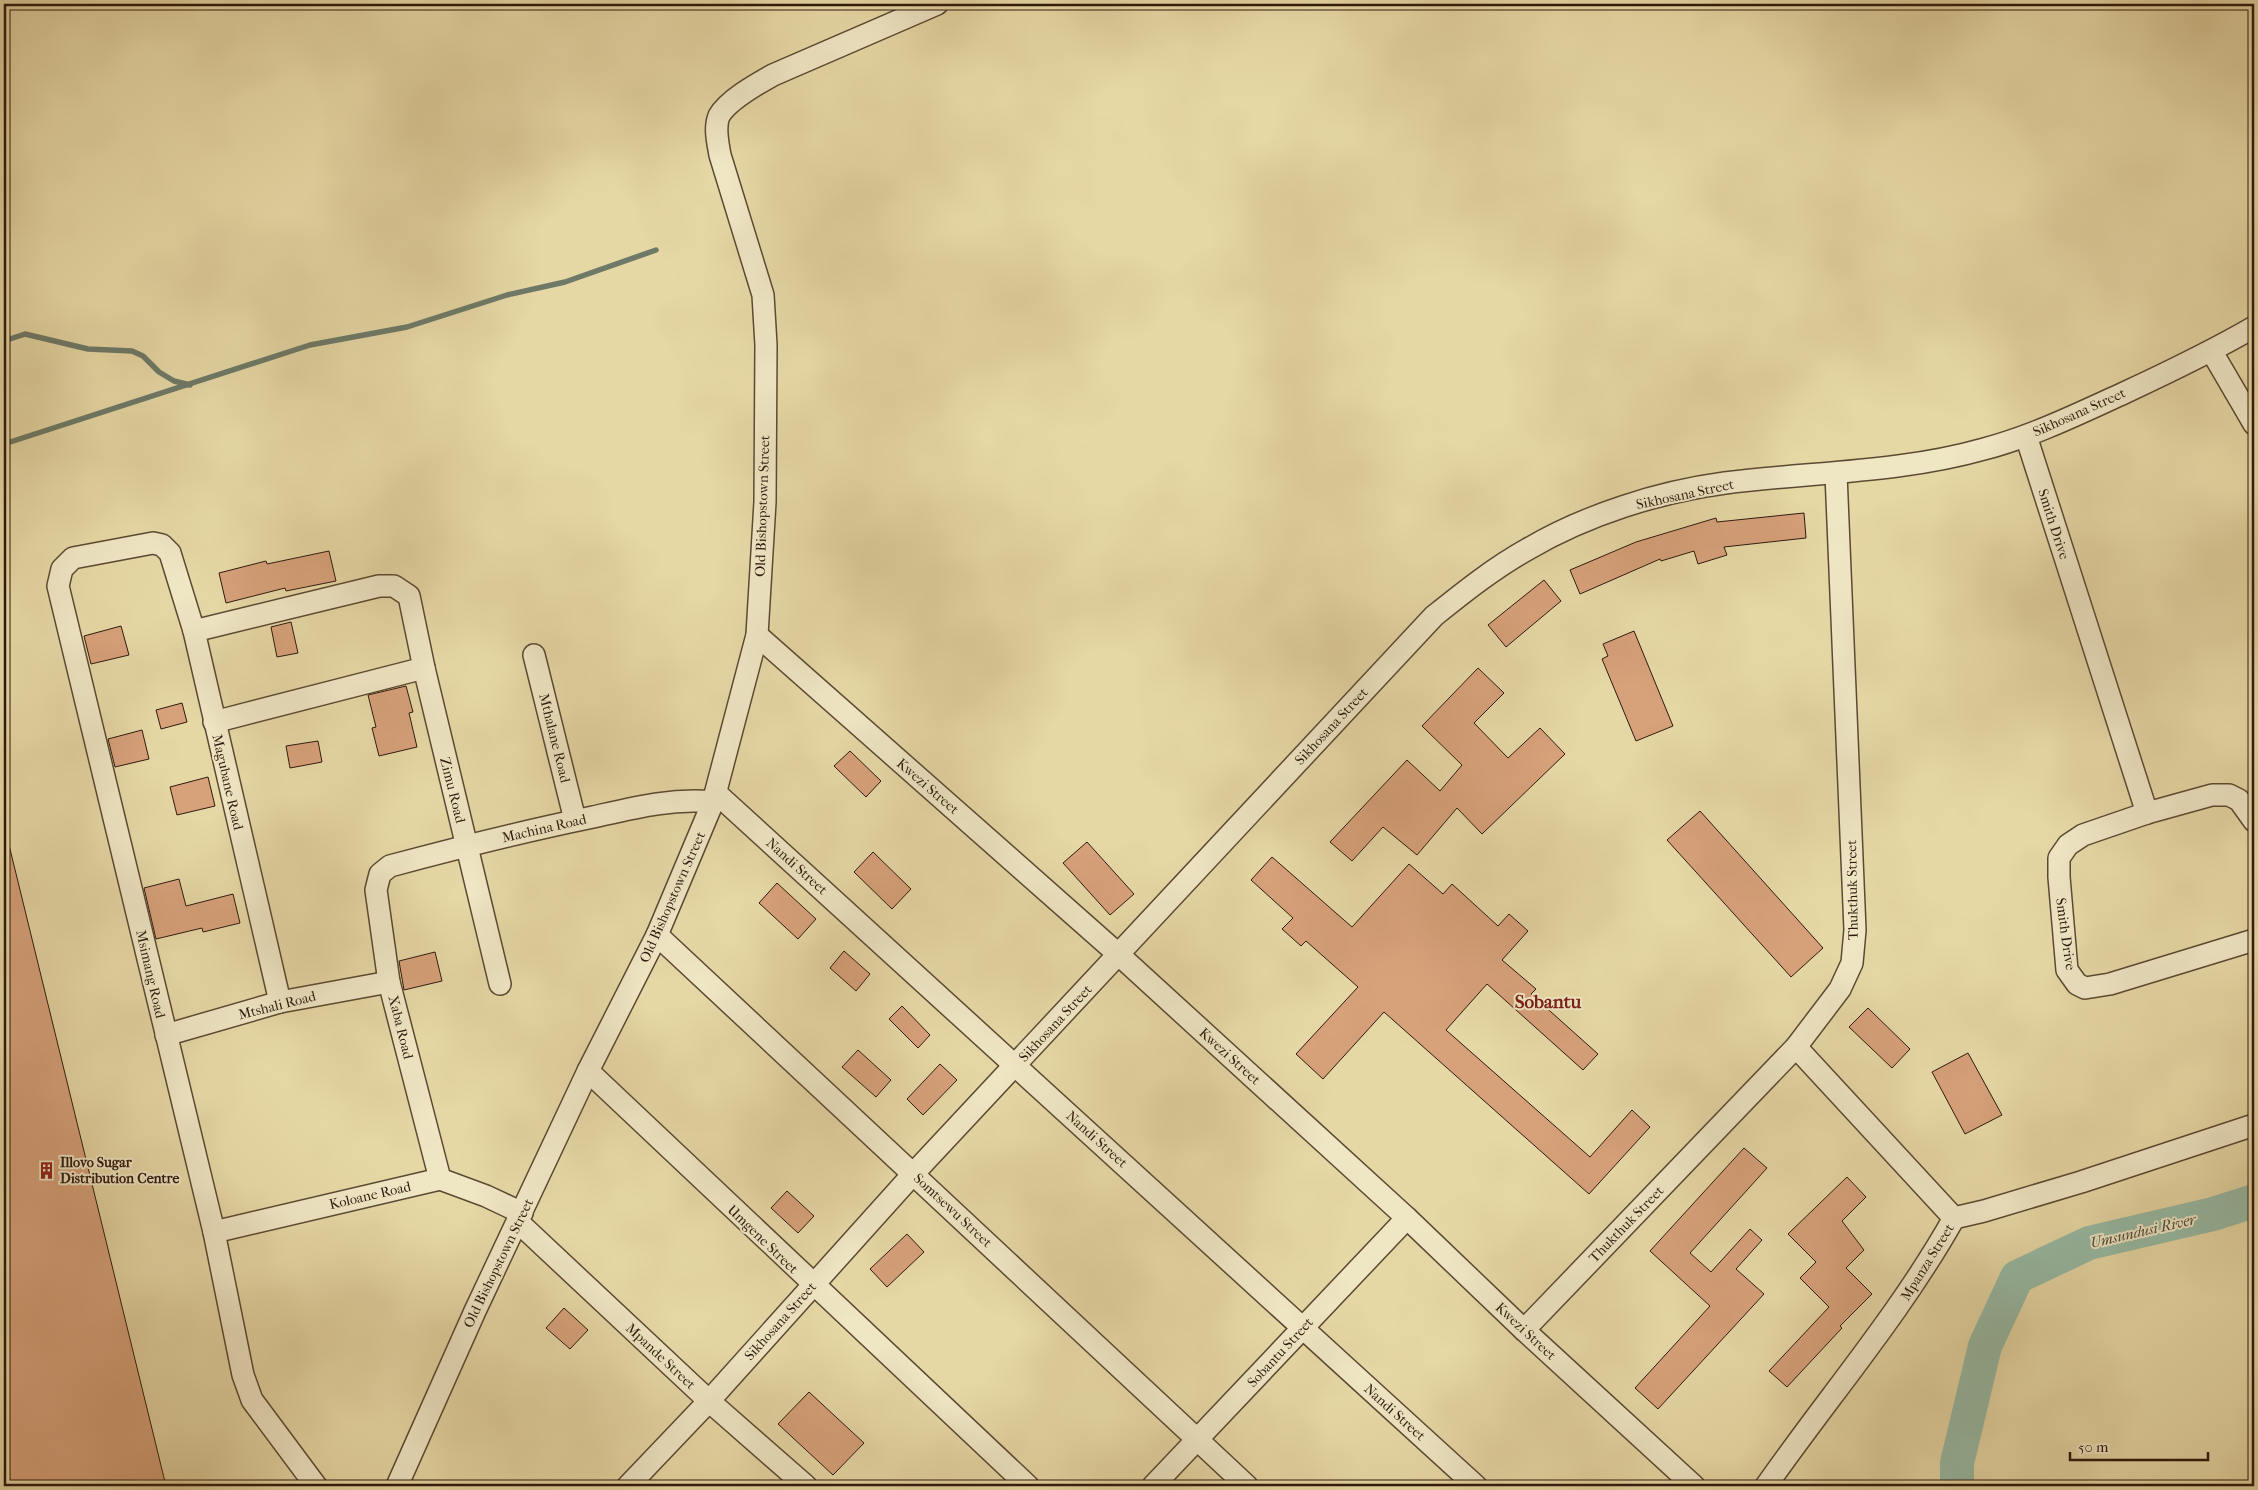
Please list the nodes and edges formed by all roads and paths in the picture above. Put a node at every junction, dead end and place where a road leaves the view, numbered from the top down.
1 (937, 4) edge
2 (2254, 327) edge
3 (2212, 352) junction
4 (2254, 424) edge
5 (2026, 436) junction
6 (1836, 474) junction
7 (174, 562) joint
8 (194, 631) junction
9 (757, 635) junction
10 (534, 656) dead end
11 (424, 668) junction
12 (214, 722) junction
13 (714, 797) junction
14 (2146, 813) junction
15 (575, 820) junction
16 (2254, 820) edge
17 (467, 846) junction
18 (380, 874) joint
19 (657, 935) junction
20 (2254, 940) edge
21 (1118, 954) junction
22 (389, 982) junction
23 (500, 984) dead end
24 (280, 1002) junction
25 (166, 1035) junction
26 (1796, 1047) junction
27 (1016, 1065) junction
28 (588, 1071) junction
29 (2254, 1125) edge
30 (914, 1173) junction
31 (440, 1179) junction
32 (520, 1218) junction
33 (1407, 1218) junction
34 (1954, 1218) junction
35 (214, 1232) junction
36 (812, 1285) junction
37 (1303, 1327) junction
38 (1524, 1330) junction
39 (709, 1401) junction
40 (1198, 1440) junction
41 (398, 1485) edge
42 (316, 1486) edge
43 (628, 1486) edge
44 (806, 1486) edge
45 (1028, 1486) edge
46 (1153, 1486) edge
47 (1247, 1486) edge
48 (1476, 1486) edge
49 (1694, 1486) edge
50 (1766, 1486) edge

1 - 9 street, Old Bishopstown Street
2 - 3 street, Sikhosana Street
3 - 4 street
3 - 5 street, Sikhosana Street
5 - 6 street, Sikhosana Street
5 - 14 street, Smith Drive
6 - 21 street, Sikhosana Street
6 - 26 street, Thukthuk Street
7 - 8 street, Magubane Road
7 - 25 street, Msimang Road
8 - 11 street, Zimu Road
8 - 12 street, Magubane Road
9 - 13 street, Old Bishopstown Street
9 - 21 street, Kwezi Street
10 - 15 street, Mthalane Road
11 - 12 street
11 - 17 street, Zimu Road
12 - 24 street, Magubane Road
13 - 15 street, Machina Road
13 - 19 street, Old Bishopstown Street
13 - 27 street, Nandi Street
14 - 16 street, Smith Drive
14 - 20 street, Smith Drive
15 - 17 street, Machina Road
17 - 18 street, Machina Road
17 - 23 street, Zimu Road
18 - 22 street, Xaba Road
19 - 28 street, Old Bishopstown Street
19 - 30 street, Somtsewu Street
21 - 27 street, Sikhosana Street
21 - 33 street, Kwezi Street
22 - 24 street, Mtshali Road
22 - 31 street, Xaba Road
24 - 25 street, Mtshali Road
25 - 35 street, Msimang Road
26 - 34 street
26 - 38 street, Thukthuk Street
27 - 30 street, Sikhosana Street
27 - 37 street, Nandi Street
28 - 32 street, Old Bishopstown Street
28 - 36 street, Umgene Street
29 - 34 street, Mpanza Street
30 - 36 street, Sikhosana Street
30 - 40 street, Somtsewu Street
31 - 32 street
31 - 35 street, Koloane Road
32 - 39 street, Mpande Street
32 - 41 street, Old Bishopstown Street
33 - 37 street, Sobantu Street
33 - 38 street, Kwezi Street
34 - 50 street, Mpanza Street
35 - 42 street, Msimang Road
36 - 39 street, Sikhosana Street
36 - 45 street, Umgene Street
37 - 40 street, Sobantu Street
37 - 48 street, Nandi Street
38 - 49 street, Kwezi Street
39 - 43 street, Sikhosana Street
39 - 44 street, Mpande Street
40 - 46 street, Sobantu Street
40 - 47 street, Somtsewu Street

